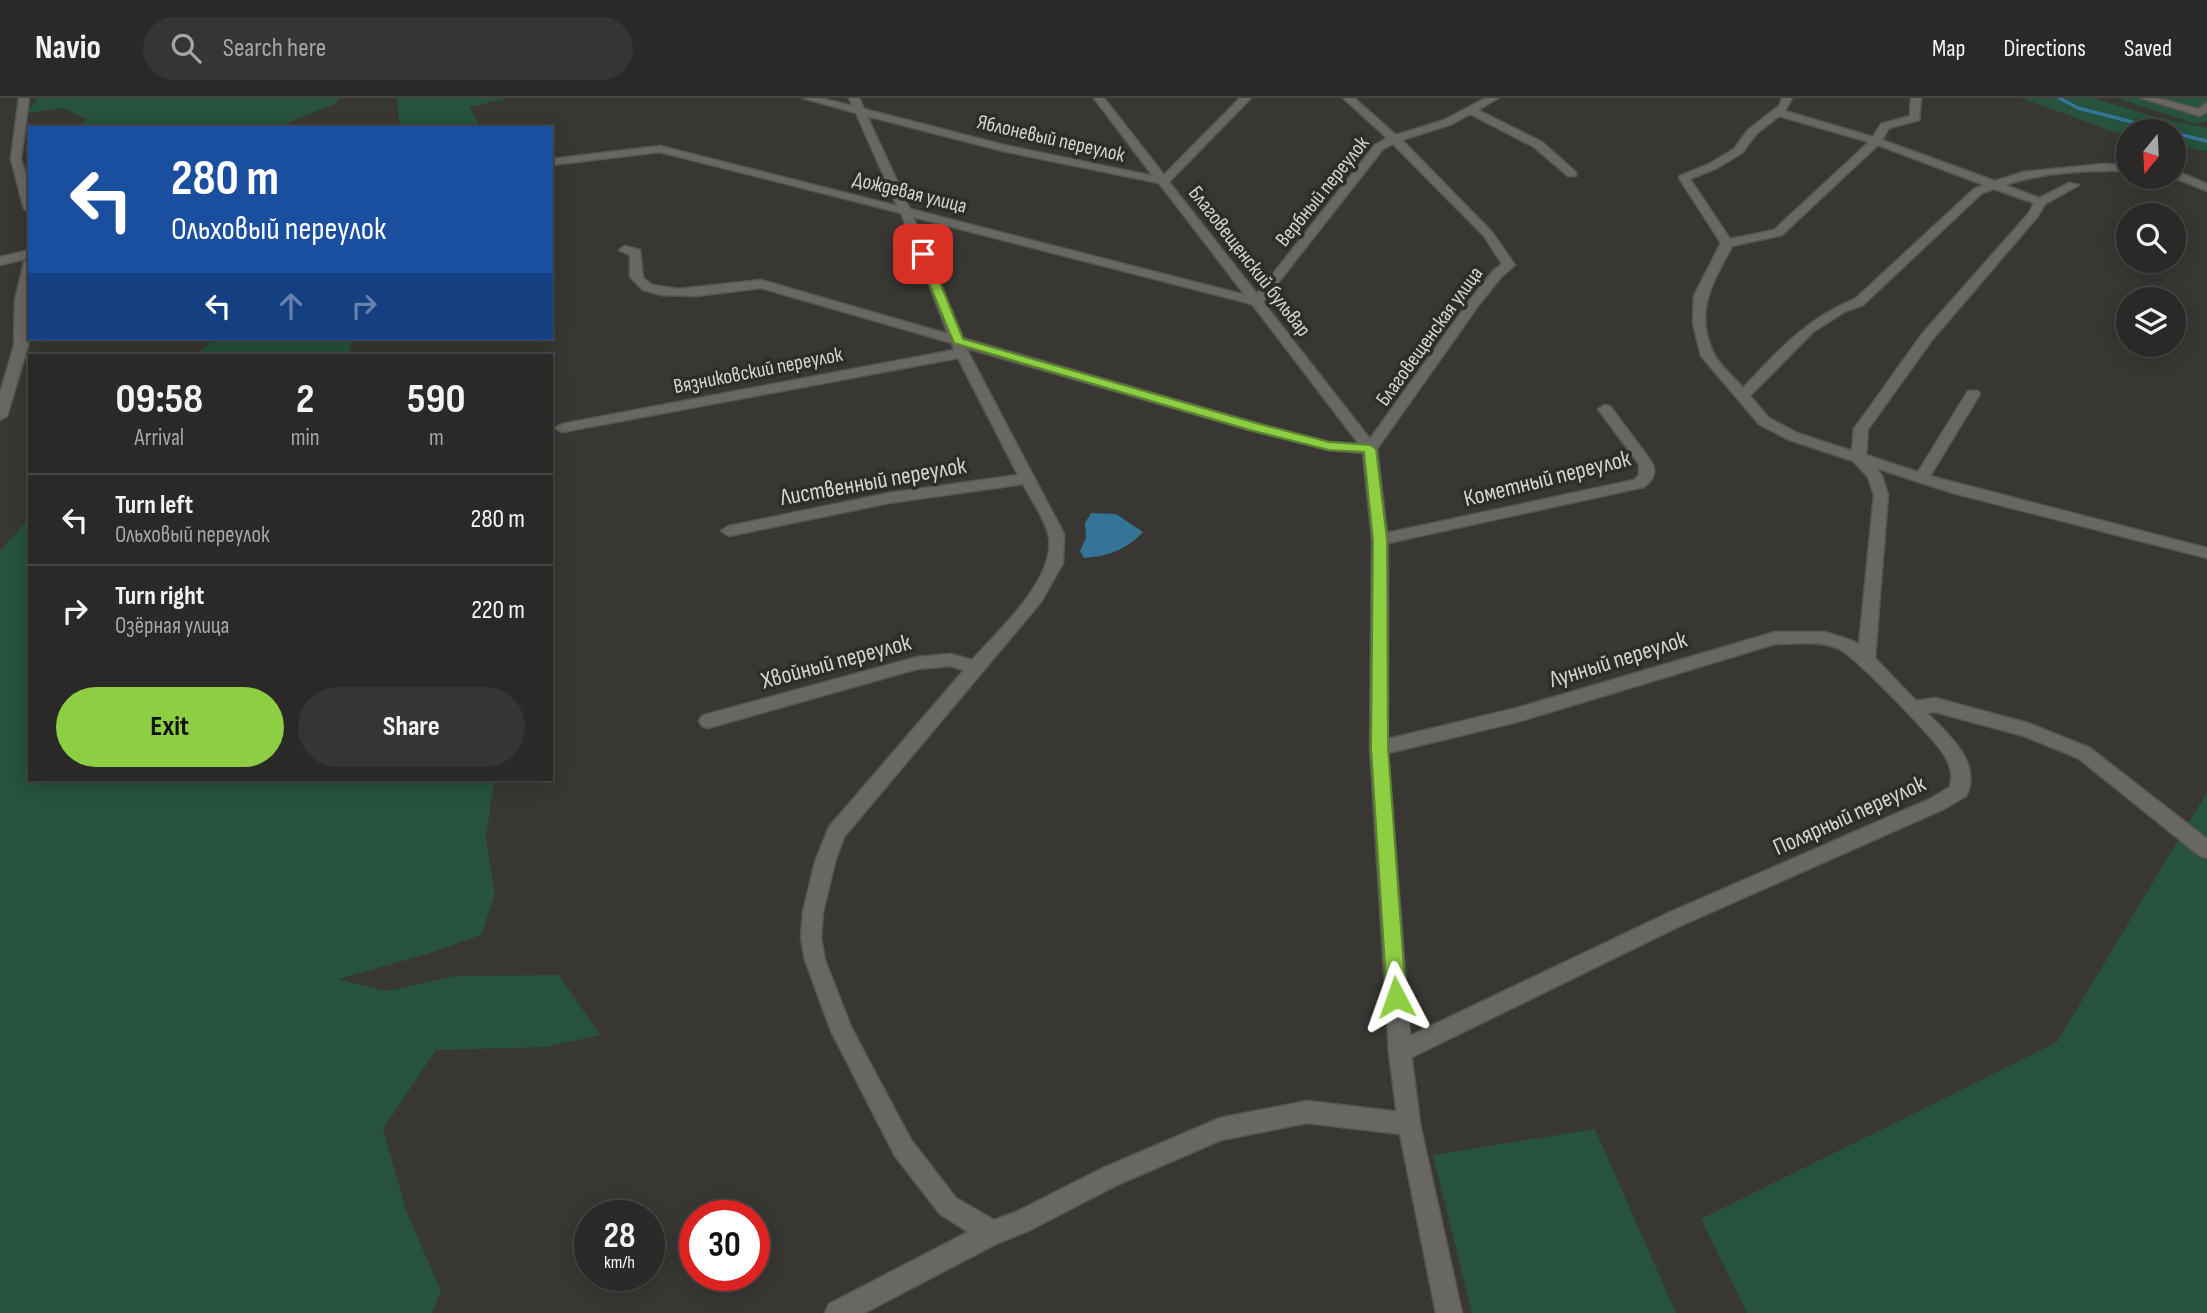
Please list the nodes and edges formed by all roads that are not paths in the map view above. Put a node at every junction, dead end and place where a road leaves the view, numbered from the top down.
1 (24, 98) edge
2 (808, 98) edge
3 (1099, 98) edge
4 (1246, 98) edge
5 (1348, 98) edge
6 (1493, 98) edge
7 (1787, 98) edge
8 (1916, 98) edge
9 (2146, 98) edge
10 (2204, 103) edge
11 (856, 104) edge
12 (1471, 111) junction
13 (1778, 112) junction
14 (1394, 139) junction
15 (1875, 141) junction
16 (553, 162) edge
17 (2116, 168) edge
18 (1572, 174) dead end
19 (2186, 178) edge
20 (1164, 181) junction
21 (1995, 185) junction
22 (2073, 185) dead end
23 (2207, 188) edge
24 (28, 202) edge
25 (2039, 205) junction
26 (905, 210) junction
27 (1727, 243) junction
28 (625, 250) dead end
29 (28, 254) edge
30 (0, 261) edge
31 (28, 270) edge
32 (1257, 302) junction
33 (960, 347) junction
34 (1973, 394) dead end
35 (1742, 396) junction
36 (2, 400) edge
37 (1605, 409) dead end
38 (0, 415) edge
39 (562, 428) dead end
40 (1370, 449) junction
41 (1859, 459) junction
42 (1922, 477) junction
43 (1026, 479) junction
44 (729, 531) dead end
45 (1380, 540) junction
46 (2207, 554) edge
47 (1867, 660) junction
48 (977, 668) junction
49 (1912, 708) junction
50 (708, 721) dead end
51 (1380, 748) junction
52 (2207, 850) edge
53 (1400, 1052) junction
54 (1409, 1124) junction
55 (992, 1233) junction
56 (838, 1313) edge
57 (1449, 1313) edge

1 - 24 street
2 - 11 street, Яблоневый переулок
3 - 20 street, Благовещенский бульвар
4 - 20 street
5 - 14 street, Благовещенская улица
6 - 12 street, Вербный переулок
7 - 13 street
8 - 15 street
9 - 10 street
11 - 20 street, Яблоневый переулок
11 - 26 street
12 - 14 street, Вербный переулок
12 - 18 street
13 - 15 street
13 - 27 street
14 - 32 street, Вербный переулок
14 - 40 street, Благовещенская улица
15 - 21 street
15 - 27 street
16 - 26 street, Дождевая улица
17 - 21 street
19 - 23 street
20 - 32 street, Благовещенский бульвар
21 - 25 street
21 - 35 street
22 - 25 street
25 - 41 street
26 - 32 street, Дождевая улица
26 - 33 street
27 - 35 street
28 - 33 street
29 - 30 street
31 - 36 street
32 - 40 street, Благовещенский бульвар
33 - 39 street, Вязниковский переулок
33 - 40 street
33 - 43 street
34 - 42 street
35 - 41 street
36 - 38 street
37 - 45 street, Кометный переулок
40 - 45 street
41 - 42 street
41 - 47 street
42 - 46 street
43 - 44 street, Лиственный переулок
43 - 48 street
45 - 51 street
47 - 49 street, Полярный переулок
47 - 51 street, Лунный переулок
48 - 50 street, Хвойный переулок
48 - 55 street
49 - 52 street
49 - 53 street, Полярный переулок
51 - 53 street
53 - 54 street
54 - 55 street
54 - 57 street
55 - 56 street

